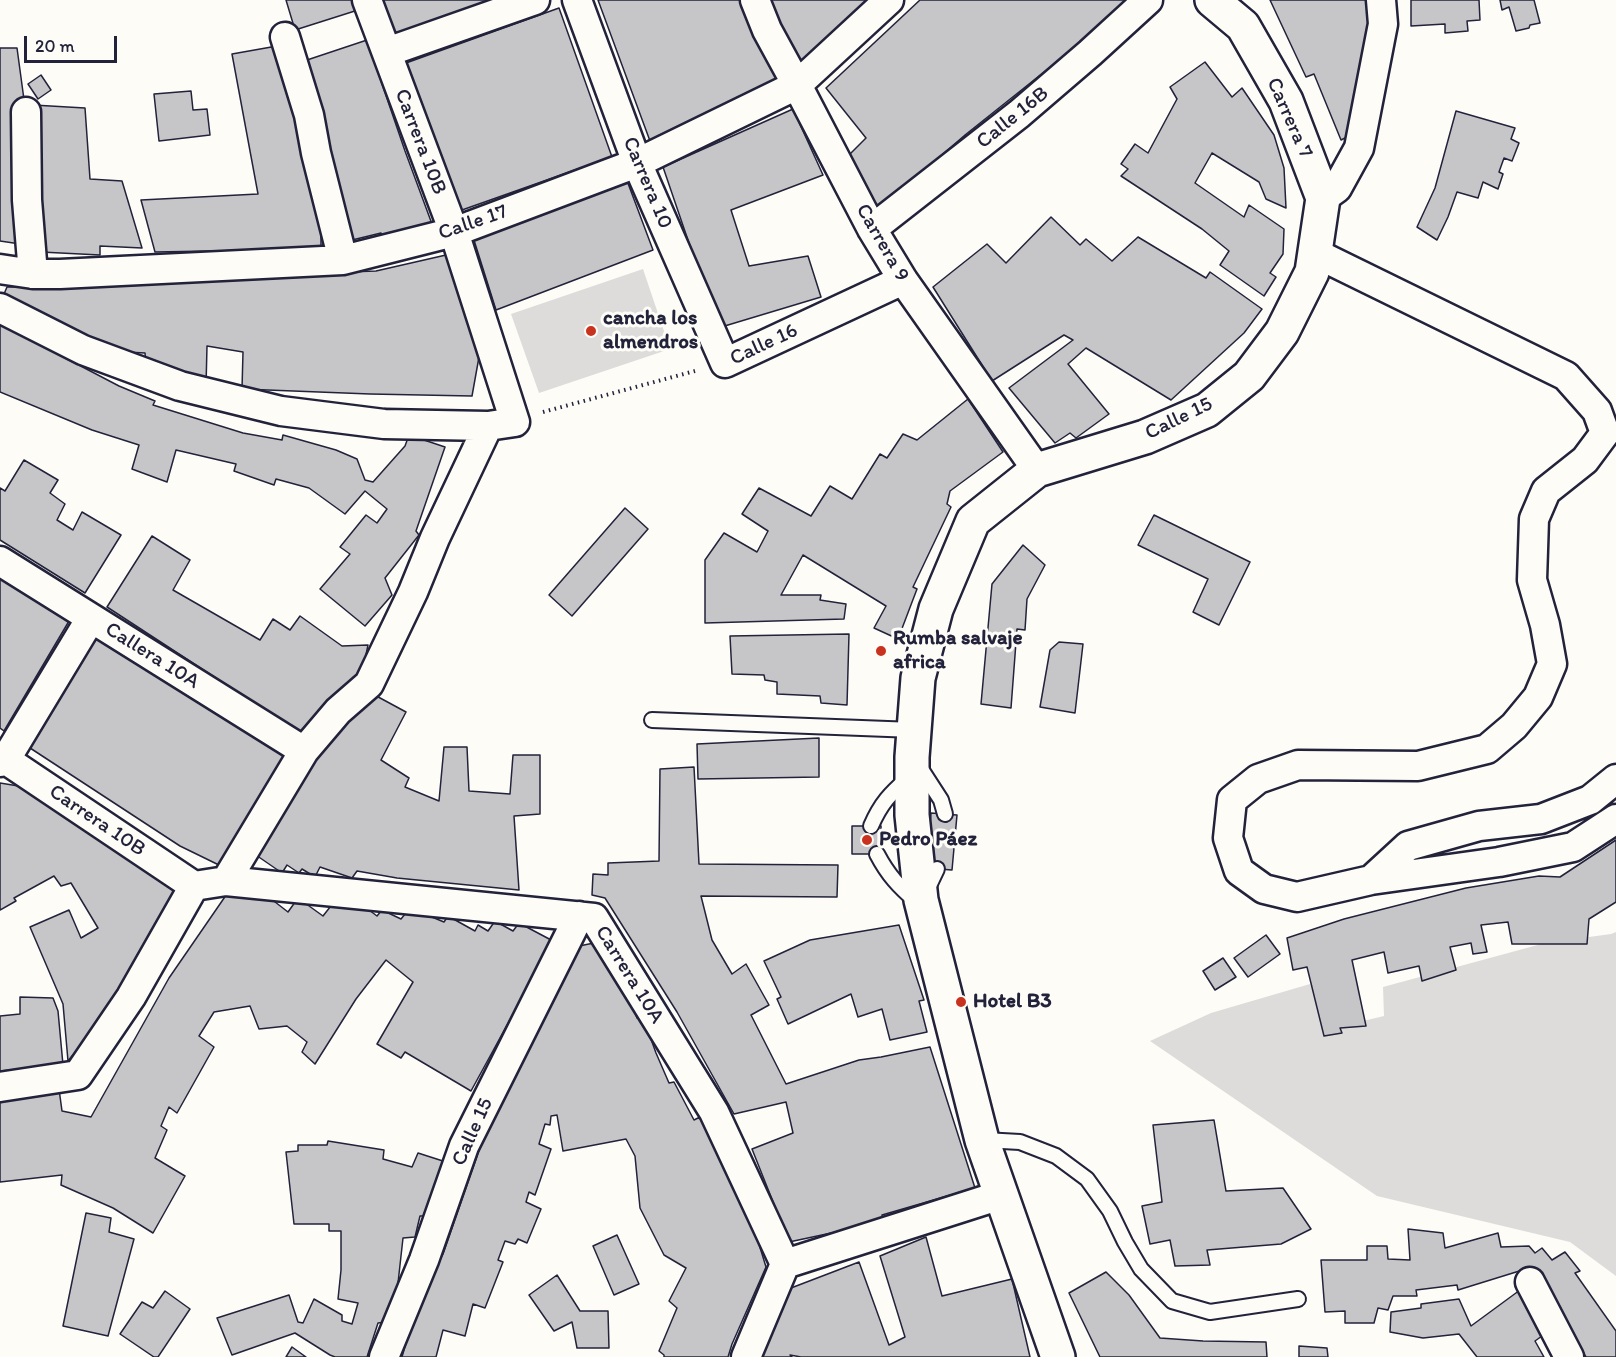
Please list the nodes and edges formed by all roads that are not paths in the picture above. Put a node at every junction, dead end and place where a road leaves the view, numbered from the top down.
1 (367, 0) edge
2 (535, 0) edge
3 (577, 0) edge
4 (755, 0) edge
5 (889, 0) edge
6 (1148, 0) edge
7 (1212, 0) edge
8 (1381, 0) edge
9 (285, 37) dead end
10 (387, 52) junction
11 (797, 85) junction
12 (26, 112) dead end
13 (637, 163) junction
14 (1323, 198) junction
15 (872, 229) junction
16 (454, 232) junction
17 (1315, 253) junction
18 (343, 260) junction
19 (0, 268) edge
20 (33, 274) junction
21 (903, 280) junction
22 (0, 308) edge
23 (725, 363) joint
24 (501, 424) junction
25 (1037, 470) junction
26 (0, 561) edge
27 (91, 618) junction
28 (652, 720) dead end
29 (304, 751) junction
30 (913, 754) junction
31 (2, 759) edge
32 (1616, 779) edge
33 (945, 814) dead end
34 (1616, 819) edge
35 (871, 826) dead end
36 (877, 854) dead end
37 (937, 869) dead end
38 (1371, 880) junction
39 (226, 881) junction
40 (194, 886) junction
41 (922, 903) junction
42 (579, 916) junction
43 (0, 1087) edge
44 (982, 1140) junction
45 (1001, 1195) junction
46 (785, 1264) junction
47 (1530, 1282) dead end
48 (1298, 1299) dead end
49 (384, 1357) edge
50 (746, 1357) edge
51 (1058, 1357) edge
52 (1569, 1357) edge

1 - 10 street, Carrera 10B
2 - 10 street
3 - 13 street, Carrera 10
4 - 11 street, Carrera 9
5 - 11 street, Calle 17
6 - 15 street, Calle 16B
7 - 14 street, Carrera 7
8 - 14 street
9 - 18 street
10 - 16 street, Carrera 10B
11 - 13 street, Calle 17
11 - 15 street, Carrera 9
12 - 20 street
13 - 16 street, Calle 17
13 - 23 street, Carrera 10
14 - 17 street, Carrera 7
15 - 21 street, Carrera 9
16 - 18 street, Calle 17
16 - 24 street, Carrera 10B
17 - 25 street, Calle 15
17 - 38 street
18 - 20 street, Calle 17
19 - 20 street, Calle 17
21 - 23 street, Calle 16
21 - 25 street, Carrera 9
22 - 24 street
24 - 29 street
25 - 30 street
26 - 27 street, Callera 10A
27 - 29 street, Callera 10A
27 - 31 street
28 - 30 lane
29 - 39 street
30 - 33 lane
30 - 35 lane
30 - 41 street
31 - 40 street, Carrera 10B
32 - 38 street
34 - 38 street
36 - 41 lane
37 - 41 lane
39 - 40 street, Carrera 10A
39 - 42 street, Carrera 10A
40 - 43 street
41 - 44 street
42 - 46 street, Carrera 10A
42 - 49 street, Calle 15
44 - 45 street
44 - 48 lane
45 - 46 street
45 - 51 street
46 - 50 street
47 - 52 street

